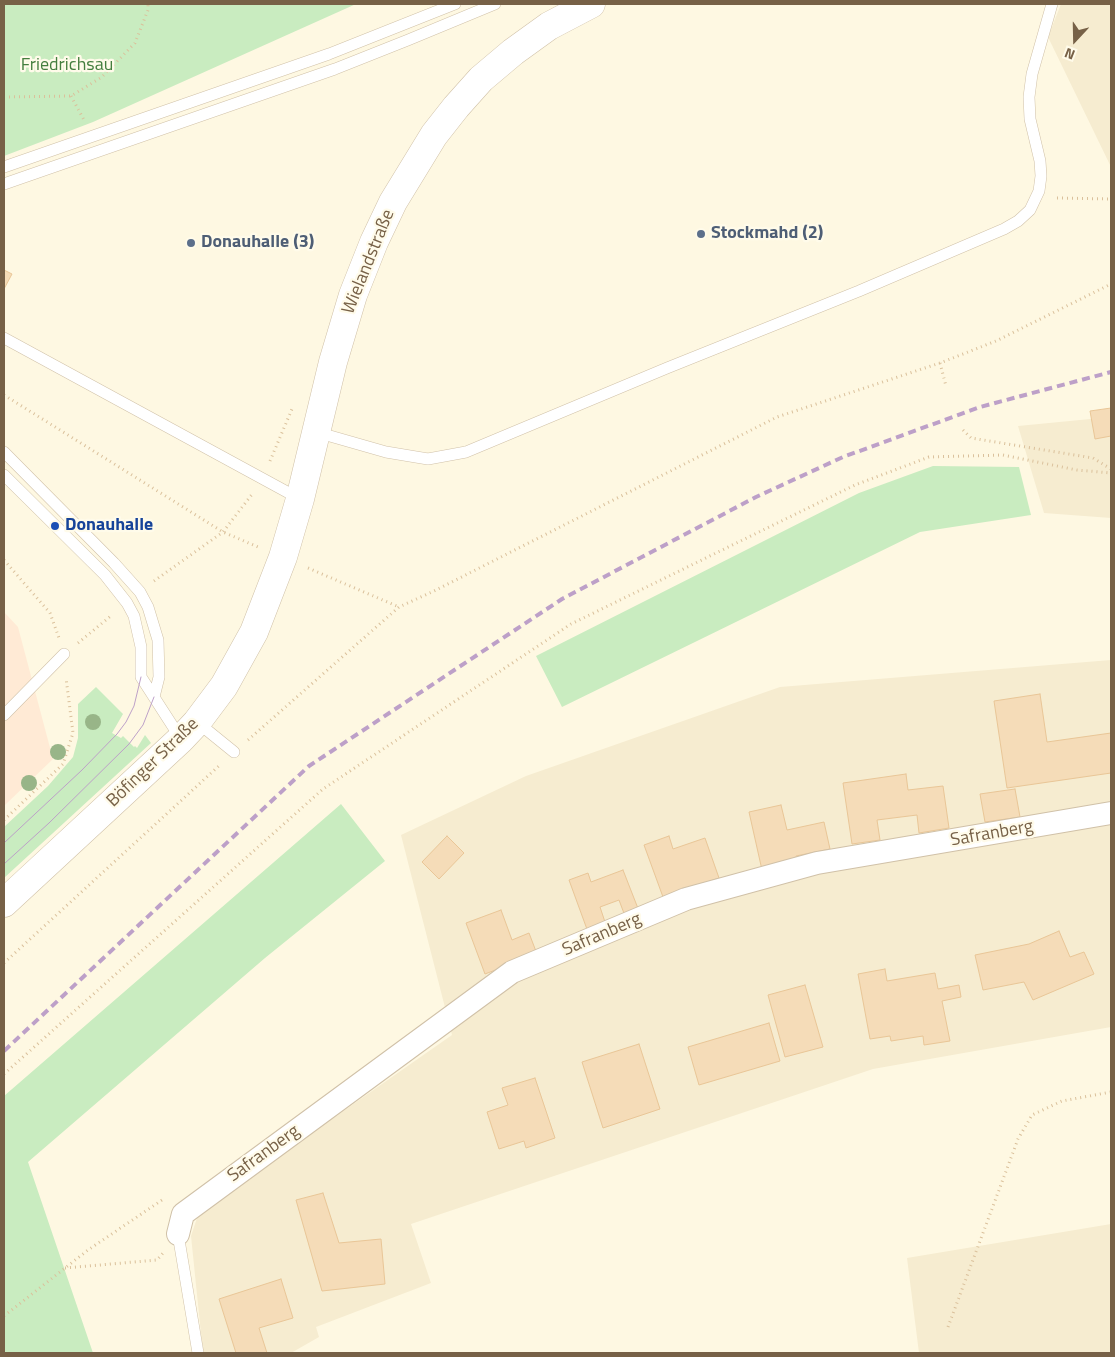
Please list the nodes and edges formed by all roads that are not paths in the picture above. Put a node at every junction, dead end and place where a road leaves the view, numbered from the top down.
1 (455, 4) edge
2 (495, 4) edge
3 (590, 4) edge
4 (1052, 4) edge
5 (4, 167) edge
6 (4, 184) edge
7 (4, 338) edge
8 (316, 432) junction
9 (4, 452) edge
10 (4, 475) edge
11 (300, 498) junction
12 (268, 596) joint
13 (64, 654) road end
14 (154, 697) junction
15 (4, 715) edge
16 (189, 731) junction
17 (234, 752) road end
18 (1111, 813) edge
19 (4, 903) edge
20 (178, 1234) joint
21 (198, 1353) edge

1 - 5 lane
2 - 6 lane
3 - 8 street, Wielandstraße
4 - 8 lane
7 - 11 lane
8 - 11 street, Wielandstraße
9 - 14 lane
10 - 14 lane
11 - 12 street, Wielandstraße
12 - 16 street, Böfinger Straße
13 - 15 lane
14 - 16 lane
16 - 17 lane
16 - 19 street, Böfinger Straße
18 - 20 street, Safranberg
20 - 21 lane

